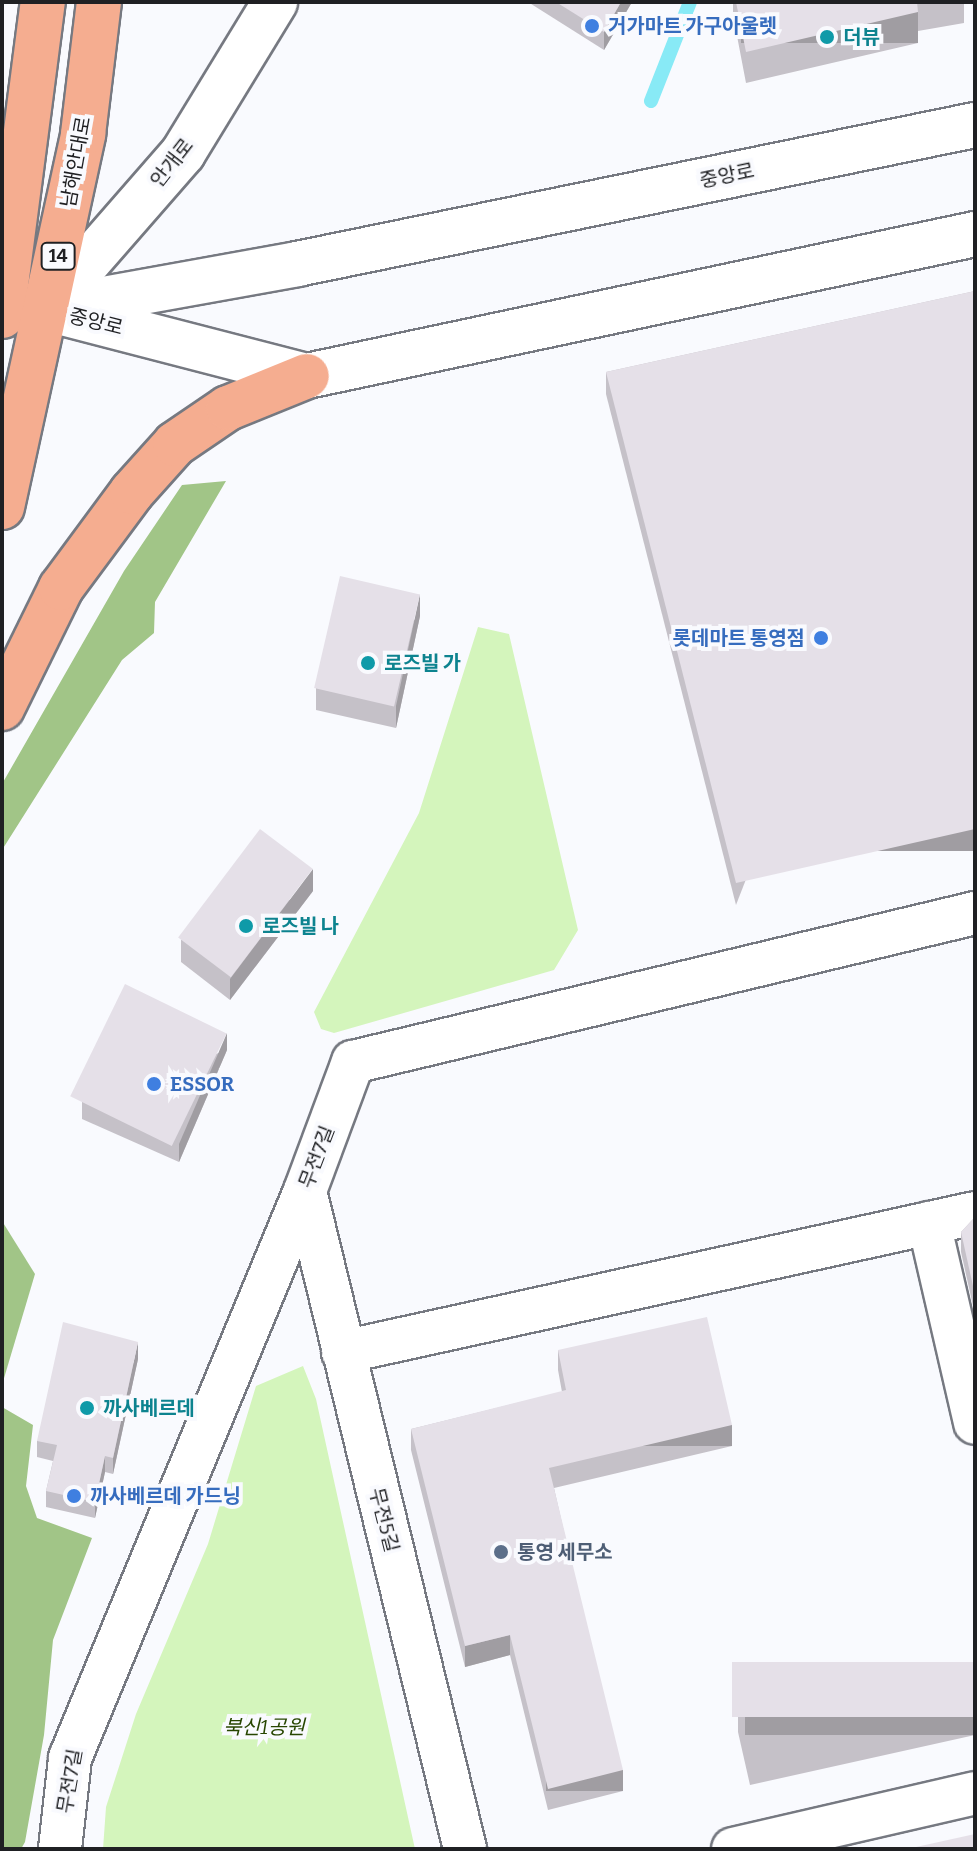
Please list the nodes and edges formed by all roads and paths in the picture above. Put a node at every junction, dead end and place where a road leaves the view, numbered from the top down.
1 (43, 2) edge
2 (99, 2) edge
3 (275, 2) edge
4 (975, 125) edge
5 (975, 234) edge
6 (47, 309) junction
7 (2, 316) edge
8 (307, 376) junction
9 (2, 507) edge
10 (2, 708) edge
11 (975, 913) edge
12 (305, 1191) junction
13 (975, 1213) edge
14 (929, 1223) junction
15 (343, 1352) junction
16 (975, 1423) edge
17 (975, 1793) edge
18 (60, 1849) edge
19 (465, 1849) edge
20 (733, 1849) edge

1 - 7 main road, 14
2 - 6 main road, 남해안대로 / 14
3 - 6 street, 안개로
4 - 6 street, 중앙로
5 - 8 street, 중앙로
6 - 8 street, 중앙로
6 - 9 main road, 남해안대로 / 14
8 - 10 main road
11 - 12 street, 무전7길
12 - 15 street, 무전5길
12 - 18 street, 무전7길
13 - 14 street
14 - 15 street
14 - 16 street
15 - 19 street, 무전5길
17 - 20 street

